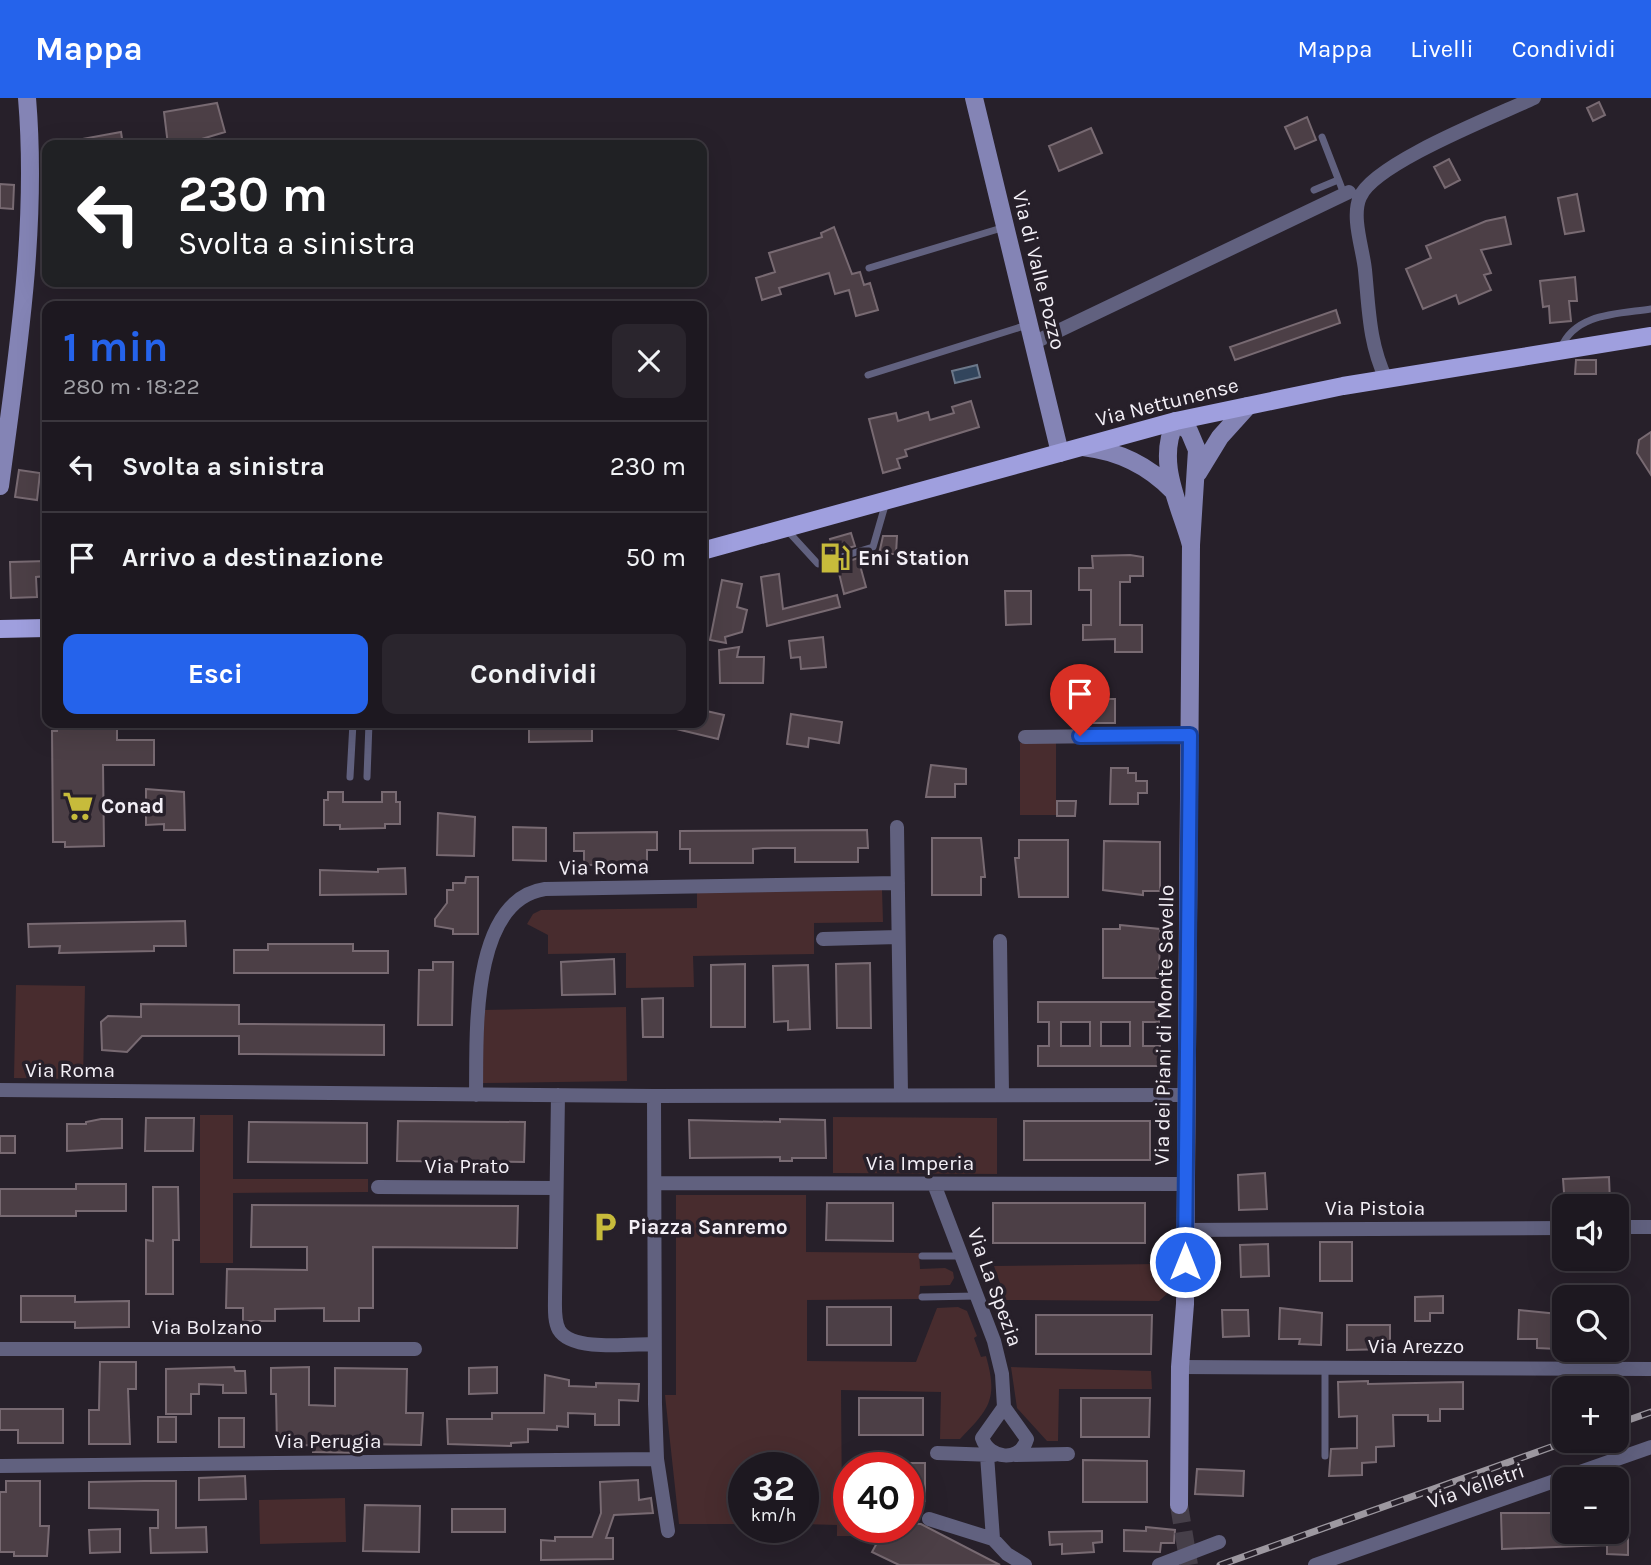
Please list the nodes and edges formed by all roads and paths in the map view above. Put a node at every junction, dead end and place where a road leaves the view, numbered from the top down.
1 (27, 98) edge
2 (974, 98) edge
3 (1534, 98) edge
4 (1322, 137) dead end
5 (1338, 180) junction
6 (1314, 190) dead end
7 (1346, 193) joint
8 (1005, 228) junction
9 (869, 268) dead end
10 (1651, 309) edge
11 (1031, 334) junction
12 (1651, 336) edge
13 (1560, 351) junction
14 (868, 375) dead end
15 (1386, 379) junction
16 (1248, 406) junction
17 (1176, 421) junction
18 (1083, 447) junction
19 (1060, 453) junction
20 (1196, 479) junction
21 (0, 486) edge
22 (1173, 491) junction
23 (887, 500) junction
24 (785, 528) junction
25 (1191, 545) junction
26 (707, 550) edge
27 (42, 628) edge
28 (0, 629) edge
29 (354, 728) edge
30 (369, 728) edge
31 (1190, 735) junction
32 (1025, 737) dead end
33 (350, 777) dead end
34 (367, 777) dead end
35 (897, 827) dead end
36 (898, 883) junction
37 (898, 937) junction
38 (823, 939) dead end
39 (1000, 941) dead end
40 (0, 1090) edge
41 (901, 1094) junction
42 (1002, 1094) junction
43 (476, 1095) junction
44 (558, 1095) junction
45 (1185, 1095) junction
46 (654, 1096) junction
47 (656, 1183) junction
48 (934, 1184) junction
49 (1185, 1184) junction
50 (378, 1187) dead end
51 (556, 1188) junction
52 (1629, 1227) edge
53 (1651, 1227) edge
54 (1552, 1228) edge
55 (1185, 1230) junction
56 (922, 1256) dead end
57 (963, 1256) junction
58 (978, 1296) junction
59 (922, 1297) dead end
60 (654, 1344) junction
61 (0, 1349) edge
62 (415, 1349) dead end
63 (1180, 1367) junction
64 (1325, 1367) junction
65 (1651, 1369) edge
66 (1004, 1407) junction
67 (982, 1438) junction
68 (1027, 1439) junction
69 (1651, 1447) edge
70 (937, 1453) dead end
71 (966, 1454) junction
72 (1068, 1454) dead end
73 (991, 1455) junction
74 (1015, 1455) junction
75 (1044, 1455) junction
76 (1325, 1456) dead end
77 (657, 1459) junction
78 (0, 1466) edge
79 (1179, 1504) tunnel mouth
80 (929, 1519) dead end
81 (668, 1531) dead end
82 (993, 1539) junction
83 (1219, 1542) dead end
84 (1025, 1565) edge
85 (1159, 1565) edge
86 (1315, 1565) edge

1 - 21 street
2 - 8 street, Via di Valle Pozzo
3 - 15 street
4 - 5 lane
5 - 6 lane
5 - 7 lane
7 - 11 street
8 - 9 lane
8 - 11 street, Via di Valle Pozzo
10 - 13 lane
11 - 14 lane
11 - 19 street, Via di Valle Pozzo
12 - 13 main road, Via Nettunense
13 - 15 main road, Via Nettunense
15 - 16 main road, Via Nettunense
16 - 17 main road, Via Nettunense
16 - 20 street
17 - 18 main road, Via Nettunense
17 - 20 street
17 - 22 street
18 - 19 main road, Via Nettunense
18 - 22 street
19 - 23 main road, Via Nettunense
20 - 25 street
22 - 25 street
23 - 24 main road, Via Nettunense
23 - 24 lane
24 - 26 main road, Via Nettunense
25 - 31 street, Via dei Piani di Monte Savello
27 - 28 main road
29 - 33 lane
30 - 34 lane
31 - 32 street
31 - 45 street, Via dei Piani di Monte Savello
35 - 36 street
36 - 37 street
36 - 43 street, Via Roma
37 - 38 street
37 - 41 street
39 - 42 street
40 - 43 street, Via Roma
41 - 42 street, Via Roma
41 - 46 street, Via Roma
42 - 45 street, Via Roma
43 - 44 street, Via Roma
44 - 46 street, Via Roma
44 - 51 street
45 - 49 street, Via dei Piani di Monte Savello
46 - 47 street
47 - 48 street, Via Imperia
47 - 60 street
48 - 49 street, Via Imperia
48 - 57 street, Via La Spezia
49 - 55 street, Via dei Piani di Monte Savello
50 - 51 street, Via Prato
51 - 60 street
52 - 53 street
54 - 55 street, Via Pistoia
55 - 63 street, Via dei Piani di Monte Savello
56 - 57 lane
57 - 58 street, Via La Spezia
58 - 59 lane
58 - 66 street, Via La Spezia
60 - 77 street
61 - 62 street, Via Bolzano
63 - 64 street, Via Arezzo
63 - 79 street, Via dei Piani di Monte Savello
64 - 65 street, Via Arezzo
64 - 76 lane
66 - 67 street
66 - 68 street, Via La Spezia
67 - 71 street
67 - 73 street
68 - 74 street
68 - 75 street, Via La Spezia
69 - 86 street, Via Velletri
70 - 71 street
71 - 73 street
72 - 75 street
73 - 74 street
73 - 82 street
74 - 75 street
77 - 78 street, Via Perugia
77 - 81 street
80 - 82 street
82 - 84 street
83 - 85 street

